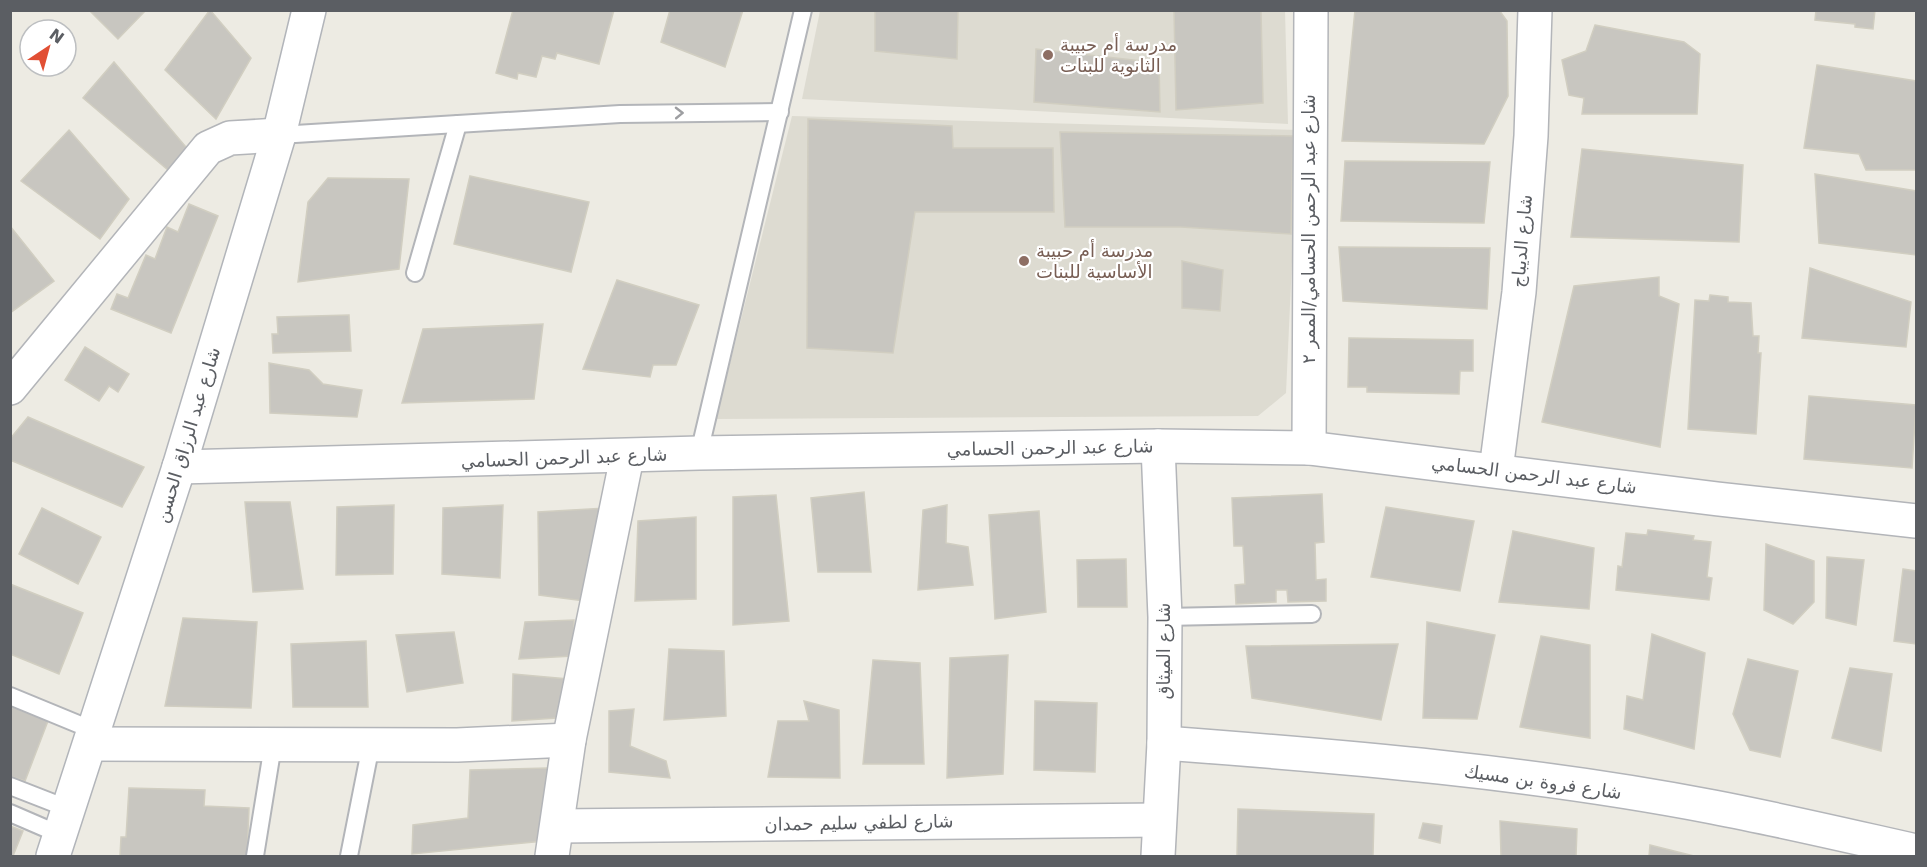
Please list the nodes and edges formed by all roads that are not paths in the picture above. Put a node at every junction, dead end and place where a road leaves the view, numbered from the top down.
1 (309, 10) edge
2 (803, 10) edge
3 (1311, 10) edge
4 (1535, 10) edge
5 (780, 112) junction
6 (458, 124) junction
7 (279, 135) junction
8 (415, 273) dead end
9 (10, 388) edge
10 (1158, 446) junction
11 (1309, 448) junction
12 (699, 453) junction
13 (627, 457) junction
14 (179, 466) junction
15 (1496, 470) junction
16 (1917, 521) edge
17 (1312, 614) dead end
18 (1166, 617) junction
19 (10, 696) edge
20 (93, 738) junction
21 (569, 740) junction
22 (1164, 743) junction
23 (273, 745) junction
24 (371, 745) junction
25 (10, 786) edge
26 (10, 813) edge
27 (1159, 820) junction
28 (61, 833) edge
29 (555, 841) edge
30 (1917, 851) edge
31 (255, 856) edge
32 (349, 856) edge
33 (1158, 856) edge

1 - 7 street, شارع عبد الرزاق الحسن
2 - 5 lane
3 - 11 street, شارع عبد الرحمن الحسامي/الممر ٢
4 - 15 street, شارع الديباج
6 -> 5 lane
5 - 12 lane
6 - 7 lane
6 - 8 lane
7 - 9 street
7 - 14 street, شارع عبد الرزاق الحسن
10 - 11 street, شارع عبد الرحمن الحسامي
10 - 12 street, شارع عبد الرحمن الحسامي
10 - 18 street, شارع الميثاق
11 - 15 street, شارع عبد الرحمن الحسامي
12 - 13 street, شارع عبد الرحمن الحسامي
13 - 14 street, شارع عبد الرحمن الحسامي
13 - 21 street
14 - 20 street, شارع عبد الرزاق الحسن
15 - 16 street, شارع عبد الرحمن الحسامي
17 - 18 lane
18 - 22 street, شارع الميثاق
19 - 20 lane
20 - 23 street
20 - 28 street, شارع عبد الرزاق الحسن
21 - 24 street
21 - 29 street
22 - 27 street, شارع الميثاق
22 - 30 street, شارع فروة بن مسيك
23 - 24 street
23 - 31 lane
24 - 32 lane
25 - 28 lane
26 - 28 lane
27 - 29 street, شارع لطفي سليم حمدان
27 - 33 street, شارع الميثاق

